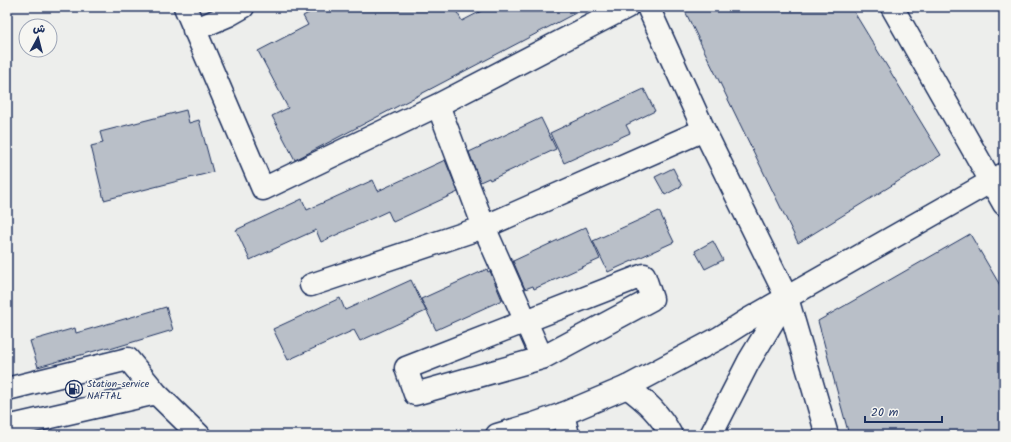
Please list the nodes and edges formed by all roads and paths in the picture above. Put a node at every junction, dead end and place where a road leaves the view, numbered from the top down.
1 (185, 7) edge
2 (627, 7) edge
3 (648, 7) edge
4 (892, 7) edge
5 (232, 10) edge
6 (194, 30) junction
7 (438, 105) junction
8 (704, 130) junction
9 (998, 178) edge
10 (1004, 204) edge
11 (484, 227) junction
12 (311, 285) dead end
13 (787, 298) junction
14 (526, 322) junction
15 (542, 358) junction
16 (627, 387) junction
17 (7, 389) edge
18 (156, 393) junction
19 (563, 414) junction
20 (7, 427) edge
21 (199, 435) edge
22 (497, 435) edge
23 (568, 435) edge
24 (671, 435) edge
25 (711, 435) edge
26 (827, 435) edge

1 - 6 street
2 - 7 street
3 - 8 street
4 - 9 street
5 - 6 street
6 - 7 street
7 - 11 street
8 - 11 street
8 - 13 street
9 - 10 street
9 - 13 street
11 - 12 street
11 - 14 street
13 - 16 street
13 - 25 street
13 - 26 street
14 - 15 street
14 - 15 street
14 - 15 street
16 - 19 street
16 - 24 street
17 - 18 street
18 - 20 street
18 - 21 street
19 - 22 street
19 - 23 street

